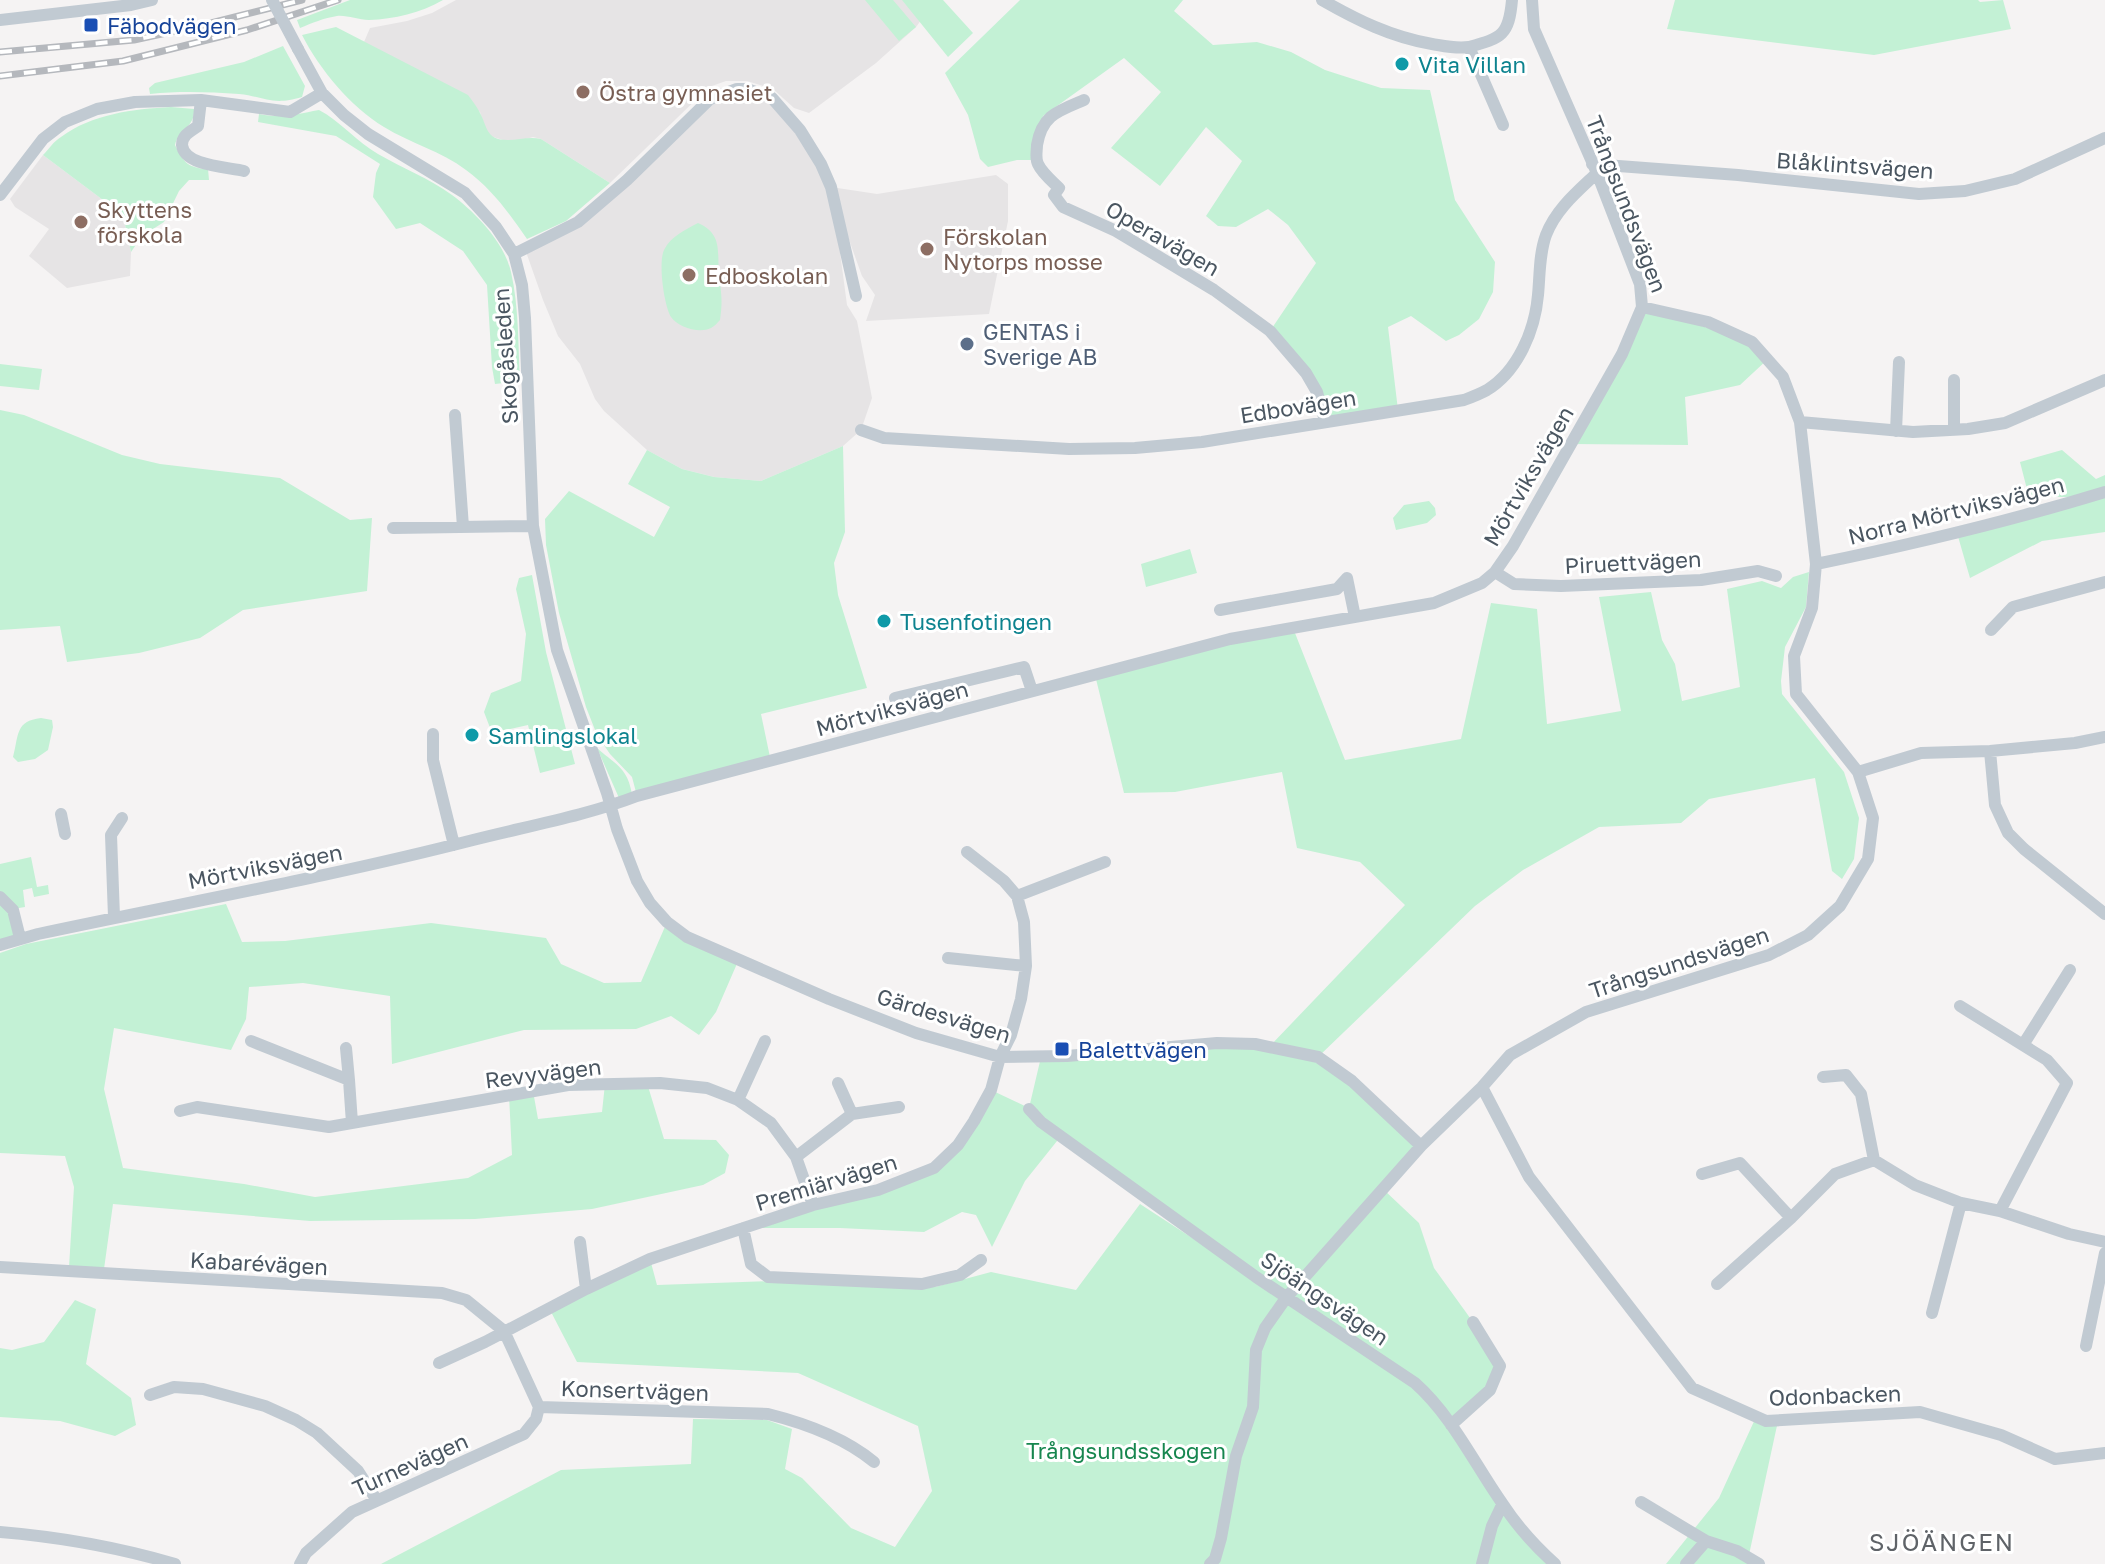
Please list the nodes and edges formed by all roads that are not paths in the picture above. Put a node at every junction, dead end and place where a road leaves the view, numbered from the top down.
1 (152, 0) edge
2 (272, 0) edge
3 (1322, 0) edge
4 (1512, 0) edge
5 (1532, 0) edge
6 (0, 20) edge
7 (1469, 47) junction
8 (322, 93) junction
9 (201, 100) junction
10 (1084, 100) dead end
11 (1503, 125) dead end
12 (2105, 138) edge
13 (1594, 169) junction
14 (244, 171) dead end
15 (0, 195) edge
16 (514, 254) junction
17 (856, 296) dead end
18 (1642, 307) junction
19 (1899, 362) dead end
20 (1954, 380) dead end
21 (2105, 380) edge
22 (455, 415) dead end
23 (1325, 421) junction
24 (1800, 422) junction
25 (861, 430) dead end
26 (1954, 430) junction
27 (1896, 431) junction
28 (2105, 492) edge
29 (533, 526) junction
30 (463, 527) junction
31 (393, 528) dead end
32 (1816, 564) junction
33 (1495, 572) junction
34 (1776, 576) dead end
35 (2105, 582) edge
36 (1220, 610) dead end
37 (1355, 617) junction
38 (1991, 630) dead end
39 (1032, 691) junction
40 (895, 698) dead end
41 (433, 734) dead end
42 (2105, 737) edge
43 (1990, 751) junction
44 (1858, 772) junction
45 (610, 806) junction
46 (61, 814) dead end
47 (122, 818) dead end
48 (65, 834) dead end
49 (454, 845) junction
50 (967, 852) dead end
51 (1105, 862) dead end
52 (1017, 896) junction
53 (0, 897) edge
54 (2105, 914) edge
55 (114, 917) junction
56 (20, 938) junction
57 (0, 945) edge
58 (948, 958) dead end
59 (1026, 966) junction
60 (2070, 970) dead end
61 (1960, 1006) dead end
62 (251, 1041) dead end
63 (765, 1041) dead end
64 (2023, 1045) junction
65 (346, 1048) dead end
66 (1000, 1057) junction
67 (1823, 1077) dead end
68 (349, 1080) junction
69 (838, 1083) dead end
70 (1482, 1087) junction
71 (738, 1100) junction
72 (899, 1107) dead end
73 (1029, 1109) dead end
74 (180, 1111) dead end
75 (852, 1114) junction
76 (352, 1123) junction
77 (1421, 1146) junction
78 (796, 1157) junction
79 (1874, 1160) junction
80 (1702, 1174) dead end
81 (1961, 1203) junction
82 (813, 1205) junction
83 (2000, 1211) junction
84 (1791, 1218) junction
85 (743, 1228) junction
86 (580, 1242) dead end
87 (2105, 1242) edge
88 (2105, 1253) edge
89 (981, 1260) dead end
90 (0, 1267) edge
91 (1717, 1284) dead end
92 (586, 1289) junction
93 (1286, 1298) junction
94 (1932, 1313) dead end
95 (1473, 1322) dead end
96 (504, 1331) junction
97 (2086, 1346) dead end
98 (439, 1363) dead end
99 (150, 1395) dead end
100 (539, 1407) junction
101 (1451, 1425) junction
102 (2105, 1453) edge
103 (874, 1462) dead end
104 (376, 1499) junction
105 (1641, 1502) dead end
106 (1502, 1505) junction
107 (0, 1532) edge
108 (1706, 1541) junction
109 (150, 1560) edge
110 (175, 1564) edge
111 (300, 1564) edge
112 (1210, 1564) edge
113 (1482, 1564) edge
114 (1555, 1564) edge
115 (1686, 1564) edge
116 (1759, 1564) edge

1 - 6 street
2 - 8 street, Skogåsleden, bridge
3 - 7 street
4 - 7 street
5 - 13 street, Trångsundsvägen
7 - 11 street
8 - 9 street
8 - 16 street, Skogåsleden
9 - 14 street
9 - 15 street
10 - 23 street, Operavägen
12 - 13 street, Blåklintsvägen
13 - 18 street, Trångsundsvägen
13 - 23 street, Edbovägen
16 - 17 street
16 - 29 street, Skogåsleden
18 - 24 street, Trångsundsvägen
18 - 33 street, Mörtviksvägen
19 - 27 street
20 - 26 street
21 - 26 street
22 - 30 street
23 - 25 street, Edbovägen
24 - 27 street
24 - 32 street, Trångsundsvägen
26 - 27 street
28 - 32 street, Norra Mörtviksvägen
29 - 30 street
29 - 45 street, Skogåsleden
30 - 31 street
32 - 44 street, Trångsundsvägen
33 - 34 street, Piruettvägen
33 - 37 street, Mörtviksvägen
35 - 38 street
36 - 37 street
37 - 39 street, Mörtviksvägen
39 - 40 street
39 - 45 street, Mörtviksvägen
41 - 49 street
42 - 43 street
43 - 44 street
43 - 54 street
44 - 70 street, Trångsundsvägen
45 - 49 street, Mörtviksvägen
45 - 66 street, Gärdesvägen
46 - 48 street
47 - 55 street
49 - 55 street, Mörtviksvägen
50 - 52 street
51 - 52 street
52 - 59 street
53 - 56 street
55 - 56 street, Mörtviksvägen
56 - 57 street, Mörtviksvägen
58 - 59 street
59 - 66 street
60 - 64 street
61 - 64 street
62 - 68 street
63 - 71 street
64 - 83 street
65 - 68 street
66 - 77 street, Gärdesvägen
66 - 82 street, Premiärvägen
67 - 79 street
68 - 76 street
69 - 75 street
70 - 77 street, Trångsundsvägen
70 - 102 street, Odonbacken
71 - 76 street, Revyvägen
71 - 78 street, Revyvägen
72 - 75 street
73 - 93 street, Sjöängsvägen
74 - 76 street, Revyvägen
75 - 78 street
77 - 93 street, Trångsundsvägen
78 - 82 street, Revyvägen
79 - 81 street
79 - 84 street
80 - 84 street
81 - 83 street
81 - 94 street
82 - 85 street, Premiärvägen
83 - 87 street
84 - 91 street
85 - 89 street, Premiärvägen
85 - 92 street, Premiärvägen
86 - 92 street
88 - 97 street
90 - 96 street, Kabarévägen
92 - 96 street, Premiärvägen
93 - 101 street, Sjöängsvägen
93 - 112 street, Trångsundsvägen
95 - 101 street
96 - 98 street
96 - 100 street, Konsertvägen
99 - 104 street
100 - 103 street, Konsertvägen
100 - 104 street, Turnevägen
101 - 106 street, Sjöängsvägen
104 - 111 street, Turnevägen
105 - 108 street
106 - 113 street
106 - 114 street, Sjöängsvägen
107 - 109 street
108 - 115 street
108 - 116 street
109 - 110 street

